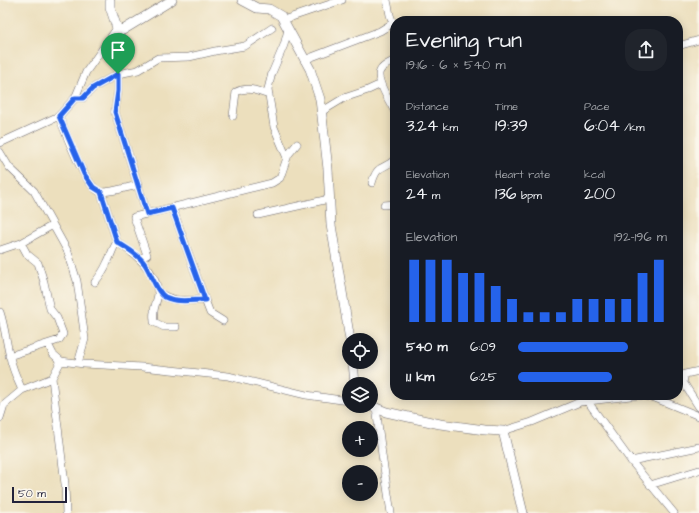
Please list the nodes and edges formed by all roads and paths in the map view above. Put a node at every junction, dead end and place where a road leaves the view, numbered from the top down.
1 (110, 0) edge
2 (172, 0) edge
3 (242, 0) edge
4 (342, 0) edge
5 (387, 0) edge
6 (391, 16) edge
7 (283, 20) junction
8 (390, 27) edge
9 (117, 28) junction
10 (272, 28) dead end
11 (288, 30) junction
12 (699, 40) edge
13 (683, 45) edge
14 (304, 60) junction
15 (390, 62) edge
16 (118, 74) junction
17 (381, 84) junction
18 (269, 95) junction
19 (75, 98) junction
20 (390, 103) edge
21 (321, 112) junction
22 (59, 116) junction
23 (233, 116) dead end
24 (0, 144) edge
25 (297, 144) dead end
26 (0, 152) edge
27 (287, 158) junction
28 (390, 163) edge
29 (372, 182) dead end
30 (139, 186) junction
31 (101, 192) junction
32 (329, 199) junction
33 (390, 204) edge
34 (384, 205) dead end
35 (172, 208) junction
36 (147, 214) junction
37 (258, 215) dead end
38 (53, 225) junction
39 (117, 242) junction
40 (21, 243) junction
41 (0, 250) edge
42 (140, 259) junction
43 (95, 282) dead end
44 (158, 292) junction
45 (205, 300) junction
46 (0, 312) edge
47 (223, 322) dead end
48 (176, 327) dead end
49 (349, 333) edge
50 (48, 344) junction
51 (9, 356) junction
52 (61, 361) junction
53 (78, 363) junction
54 (699, 371) edge
55 (683, 374) edge
56 (52, 378) junction
57 (683, 382) edge
58 (22, 390) junction
59 (342, 399) edge
60 (597, 400) edge
61 (660, 400) edge
62 (588, 401) junction
63 (699, 407) edge
64 (378, 409) edge
65 (375, 413) edge
66 (0, 416) edge
67 (699, 416) edge
68 (503, 431) junction
69 (699, 447) edge
70 (631, 461) junction
71 (699, 470) edge
72 (650, 485) junction
73 (66, 513) edge
74 (391, 513) edge
75 (523, 513) edge
76 (674, 513) edge

1 - 9 street
2 - 9 street
3 - 7 street
4 - 7 street
5 - 6 street
7 - 11 street
8 - 14 street
9 - 19 street
10 - 16 street
11 - 14 street
11 - 18 street
12 - 13 street
14 - 21 street
15 - 17 street
16 - 19 street
16 - 30 street
17 - 20 street
17 - 21 street
18 - 23 street
18 - 27 street
19 - 22 street
21 - 32 street
22 - 24 street
22 - 31 street
25 - 27 street
26 - 38 street
27 - 35 street
28 - 29 street
30 - 31 street
30 - 36 street
31 - 39 street
32 - 37 street
32 - 49 street
33 - 34 street
35 - 36 street
35 - 45 street
36 - 42 street
38 - 40 street
38 - 53 street
39 - 42 street
39 - 43 street
40 - 41 street
40 - 50 street
42 - 44 street
44 - 45 street
44 - 48 street
45 - 47 street
46 - 51 street
50 - 51 street
50 - 52 street
51 - 58 street
52 - 53 street
52 - 56 street
53 - 59 street
54 - 55 street
56 - 58 street
56 - 73 street
57 - 63 street
58 - 66 street
60 - 62 street
61 - 67 street
62 - 68 street
62 - 70 street
64 - 68 street
65 - 74 street
68 - 75 street
69 - 70 street
70 - 72 street
71 - 72 street
72 - 76 street

